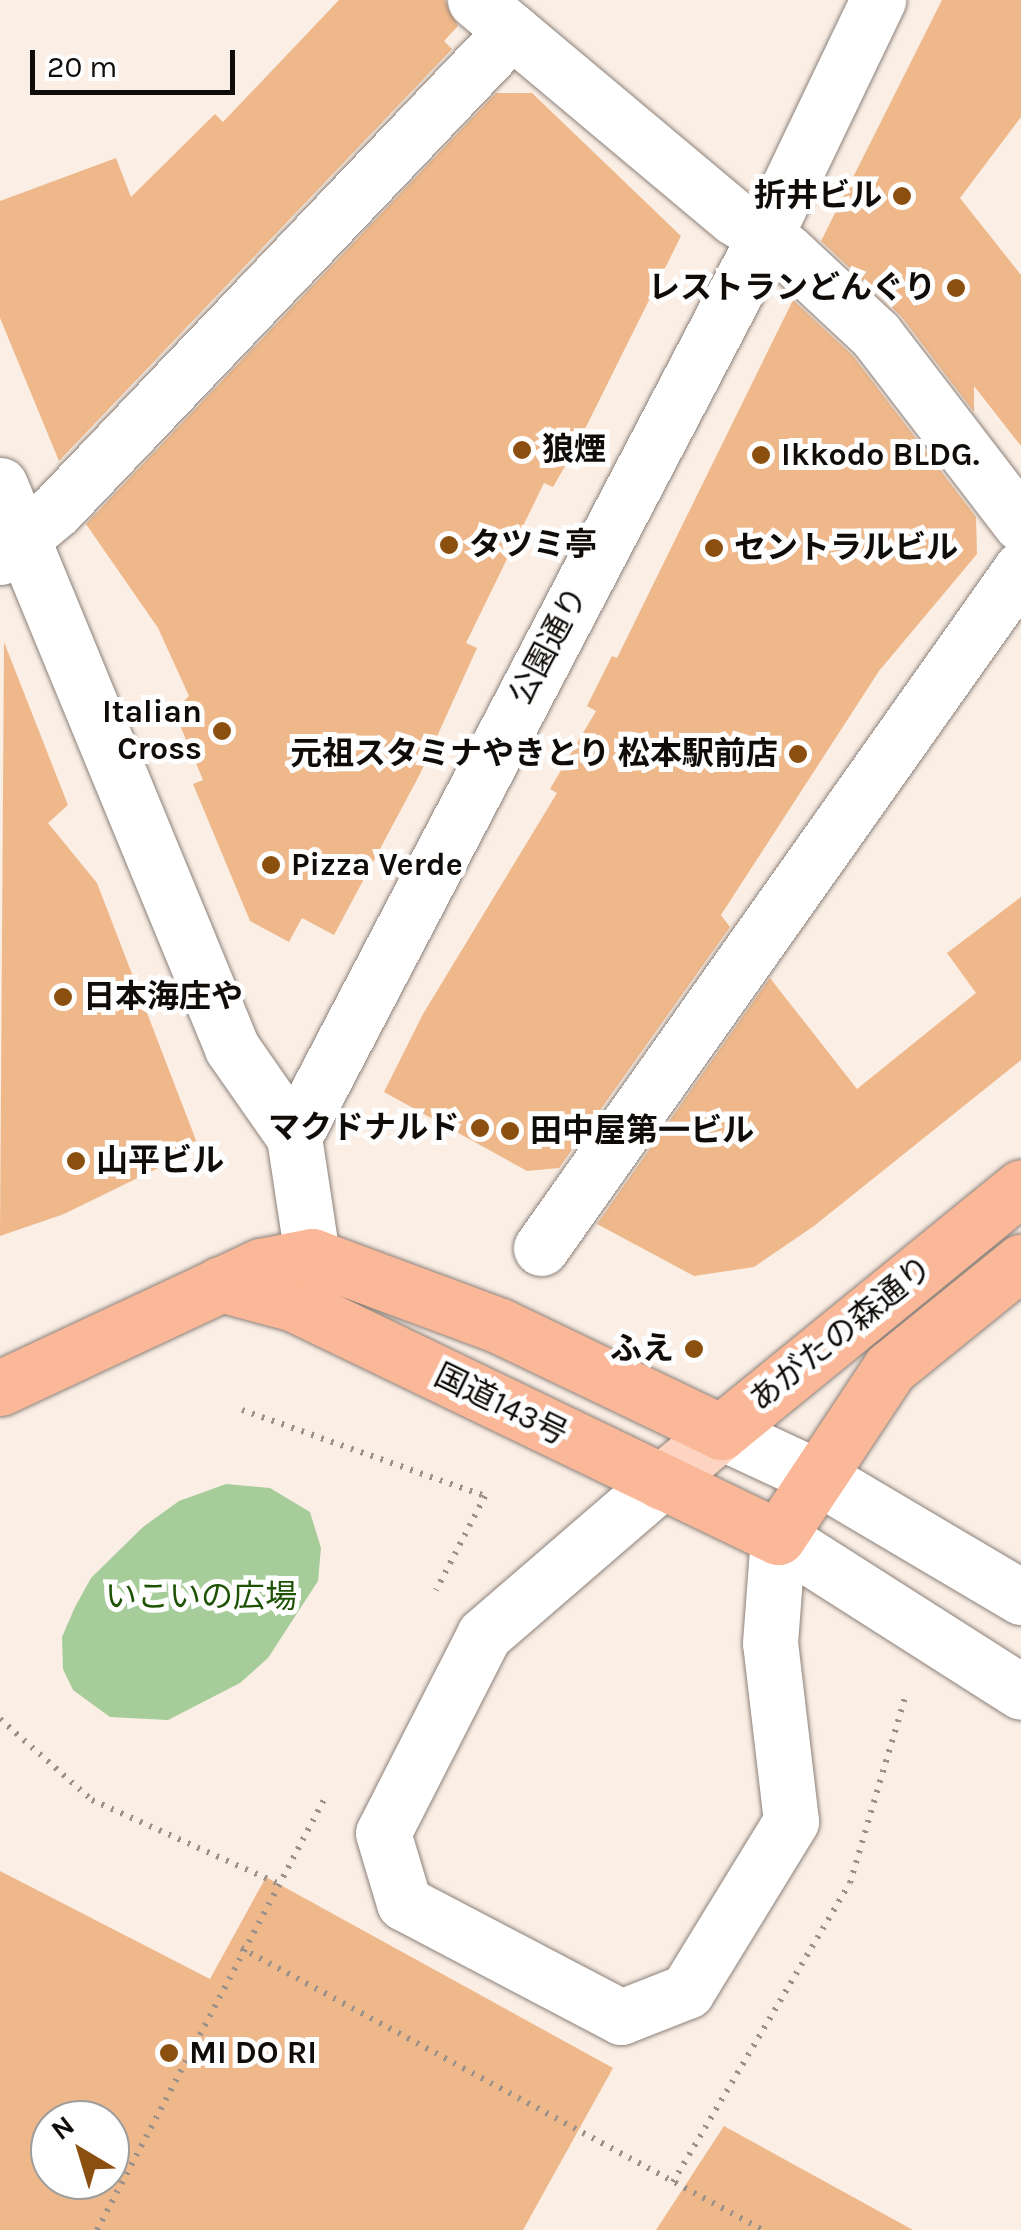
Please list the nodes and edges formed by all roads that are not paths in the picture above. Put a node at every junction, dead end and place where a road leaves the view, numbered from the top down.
1 (878, 0) edge
2 (493, 16) edge
3 (765, 236) junction
4 (0, 485) edge
5 (1021, 524) edge
6 (11, 547) edge
7 (1021, 569) edge
8 (294, 1138) junction
9 (1021, 1187) edge
10 (541, 1248) dead end
11 (1021, 1262) edge
12 (303, 1280) junction
13 (0, 1388) edge
14 (722, 1432) junction
15 (818, 1477) junction
16 (661, 1482) junction
17 (778, 1538) junction
18 (1021, 1597) edge
19 (1021, 1692) edge

1 - 3 street, 公園通り
2 - 3 street
2 - 6 street
3 - 5 street
3 - 8 street, 公園通り
4 - 6 street
6 - 8 street
7 - 10 street
8 - 12 street
9 - 14 highway, あがたの森通り
11 - 15 highway, あがたの森通り
12 - 13 highway, 国道143号
12 - 14 highway, 国道143号
12 - 16 highway, 国道143号
14 - 15 street
14 - 16 main road, あがたの森通り
15 - 17 highway, あがたの森通り
15 - 18 street
16 - 17 highway, 国道143号
16 - 17 street
17 - 19 street

